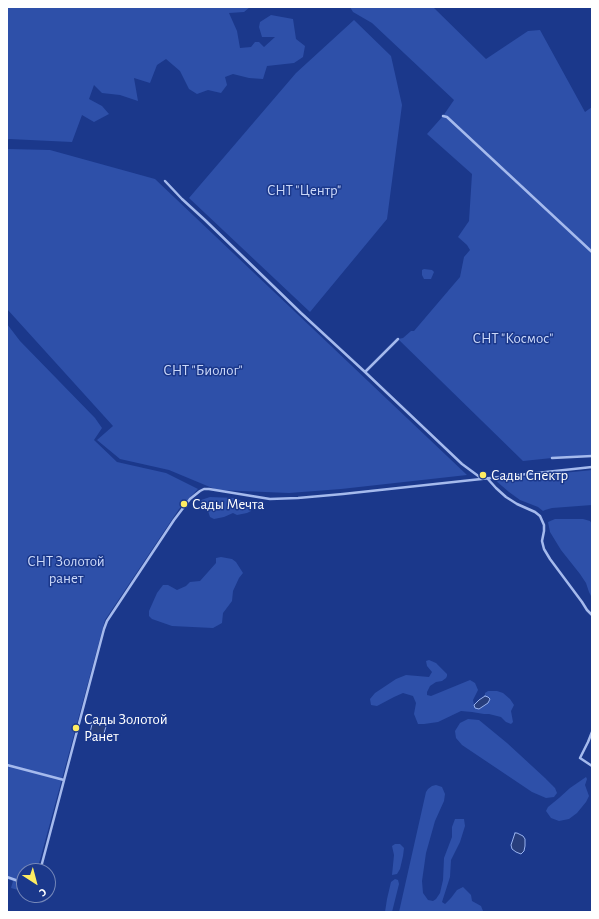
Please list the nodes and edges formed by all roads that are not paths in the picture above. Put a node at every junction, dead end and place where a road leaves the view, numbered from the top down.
1 (443, 116) dead end
2 (165, 181) dead end
3 (592, 252) edge
4 (398, 339) dead end
5 (365, 372) junction
6 (592, 456) edge
7 (552, 458) dead end
8 (592, 467) edge
9 (488, 478) junction
10 (481, 479) junction
11 (592, 615) edge
12 (592, 732) edge
13 (7, 765) edge
14 (592, 766) edge
15 (64, 780) junction
16 (42, 863) edge

1 - 3 street
2 - 5 street
4 - 5 street
5 - 10 street
6 - 7 street
8 - 9 street
9 - 10 street
9 - 11 street
10 - 15 street
12 - 14 street
13 - 15 street
15 - 16 street

